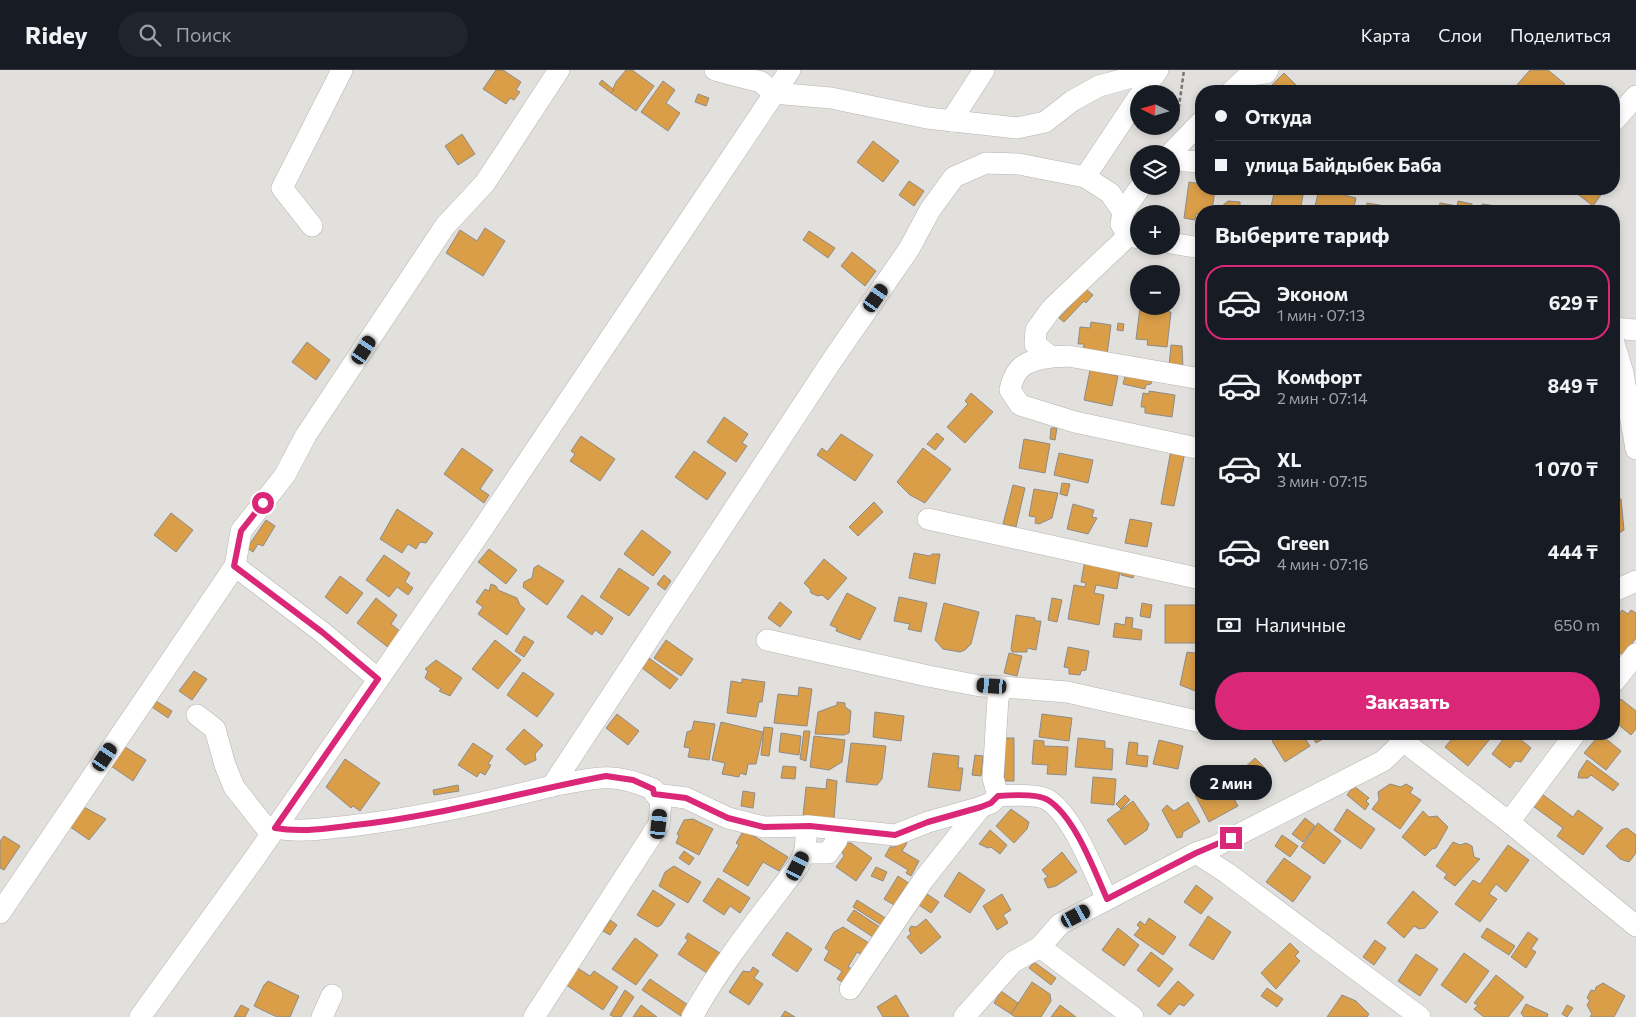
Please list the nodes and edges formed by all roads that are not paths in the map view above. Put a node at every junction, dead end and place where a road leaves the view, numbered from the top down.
1 (342, 70) edge
2 (559, 70) edge
3 (715, 70) edge
4 (790, 70) edge
5 (984, 70) edge
6 (1268, 70) edge
7 (1147, 85) edge
8 (1238, 85) edge
9 (773, 93) junction
10 (1636, 96) edge
11 (1130, 110) edge
12 (1620, 114) edge
13 (951, 121) junction
14 (1195, 128) edge
15 (1179, 145) edge
16 (1180, 161) edge
17 (1195, 162) edge
18 (1085, 177) junction
19 (1135, 195) edge
20 (1123, 212) junction
21 (312, 226) dead end
22 (1130, 234) edge
23 (1130, 240) edge
24 (1180, 244) edge
25 (1195, 247) edge
26 (1620, 329) edge
27 (1636, 330) edge
28 (1051, 356) junction
29 (1620, 363) edge
30 (1195, 379) edge
31 (1627, 407) edge
32 (1195, 448) edge
33 (1636, 449) edge
34 (928, 518) dead end
35 (234, 566) junction
36 (1195, 577) edge
37 (1636, 581) edge
38 (1620, 588) edge
39 (767, 640) dead end
40 (1636, 654) edge
41 (1620, 674) edge
42 (378, 679) junction
43 (1003, 687) junction
44 (197, 715) dead end
45 (1195, 721) edge
46 (1402, 740) edge
47 (1410, 740) edge
48 (1570, 740) edge
49 (552, 786) junction
50 (654, 794) junction
51 (990, 801) junction
52 (1509, 822) junction
53 (807, 826) junction
54 (839, 830) junction
55 (273, 831) junction
56 (804, 852) junction
57 (1196, 853) junction
58 (1107, 899) junction
59 (0, 913) edge
60 (1636, 926) edge
61 (1040, 947) junction
62 (850, 989) dead end
63 (332, 995) dead end
64 (140, 1017) edge
65 (322, 1017) edge
66 (534, 1017) edge
67 (692, 1017) edge
68 (964, 1017) edge
69 (1134, 1017) edge
70 (1420, 1017) edge

1 - 21 street
2 - 35 street
3 - 9 street
4 - 9 street
5 - 13 street
6 - 8 street
7 - 13 street
9 - 13 street
9 - 42 street
10 - 12 street
11 - 18 street
14 - 15 street
16 - 17 street
18 - 20 street
18 - 49 street
19 - 20 street
20 - 22 street
23 - 28 street
24 - 25 street
26 - 27 street
28 - 30 street
28 - 32 street
29 - 31 street
31 - 33 street
34 - 36 street
35 - 42 street
35 - 59 street
37 - 38 street
39 - 43 street
40 - 41 street
42 - 55 street
43 - 45 street
43 - 51 street
44 - 55 street
46 - 57 street
47 - 52 street
48 - 52 street
49 - 50 street
49 - 55 street
50 - 53 street
50 - 66 street
51 - 54 street
51 - 58 street
51 - 62 street
52 - 60 street
53 - 54 street
53 - 56 street
54 - 56 street
55 - 64 street
56 - 67 street
57 - 58 street
57 - 70 street
58 - 61 street
61 - 68 street
61 - 69 street
63 - 65 street

